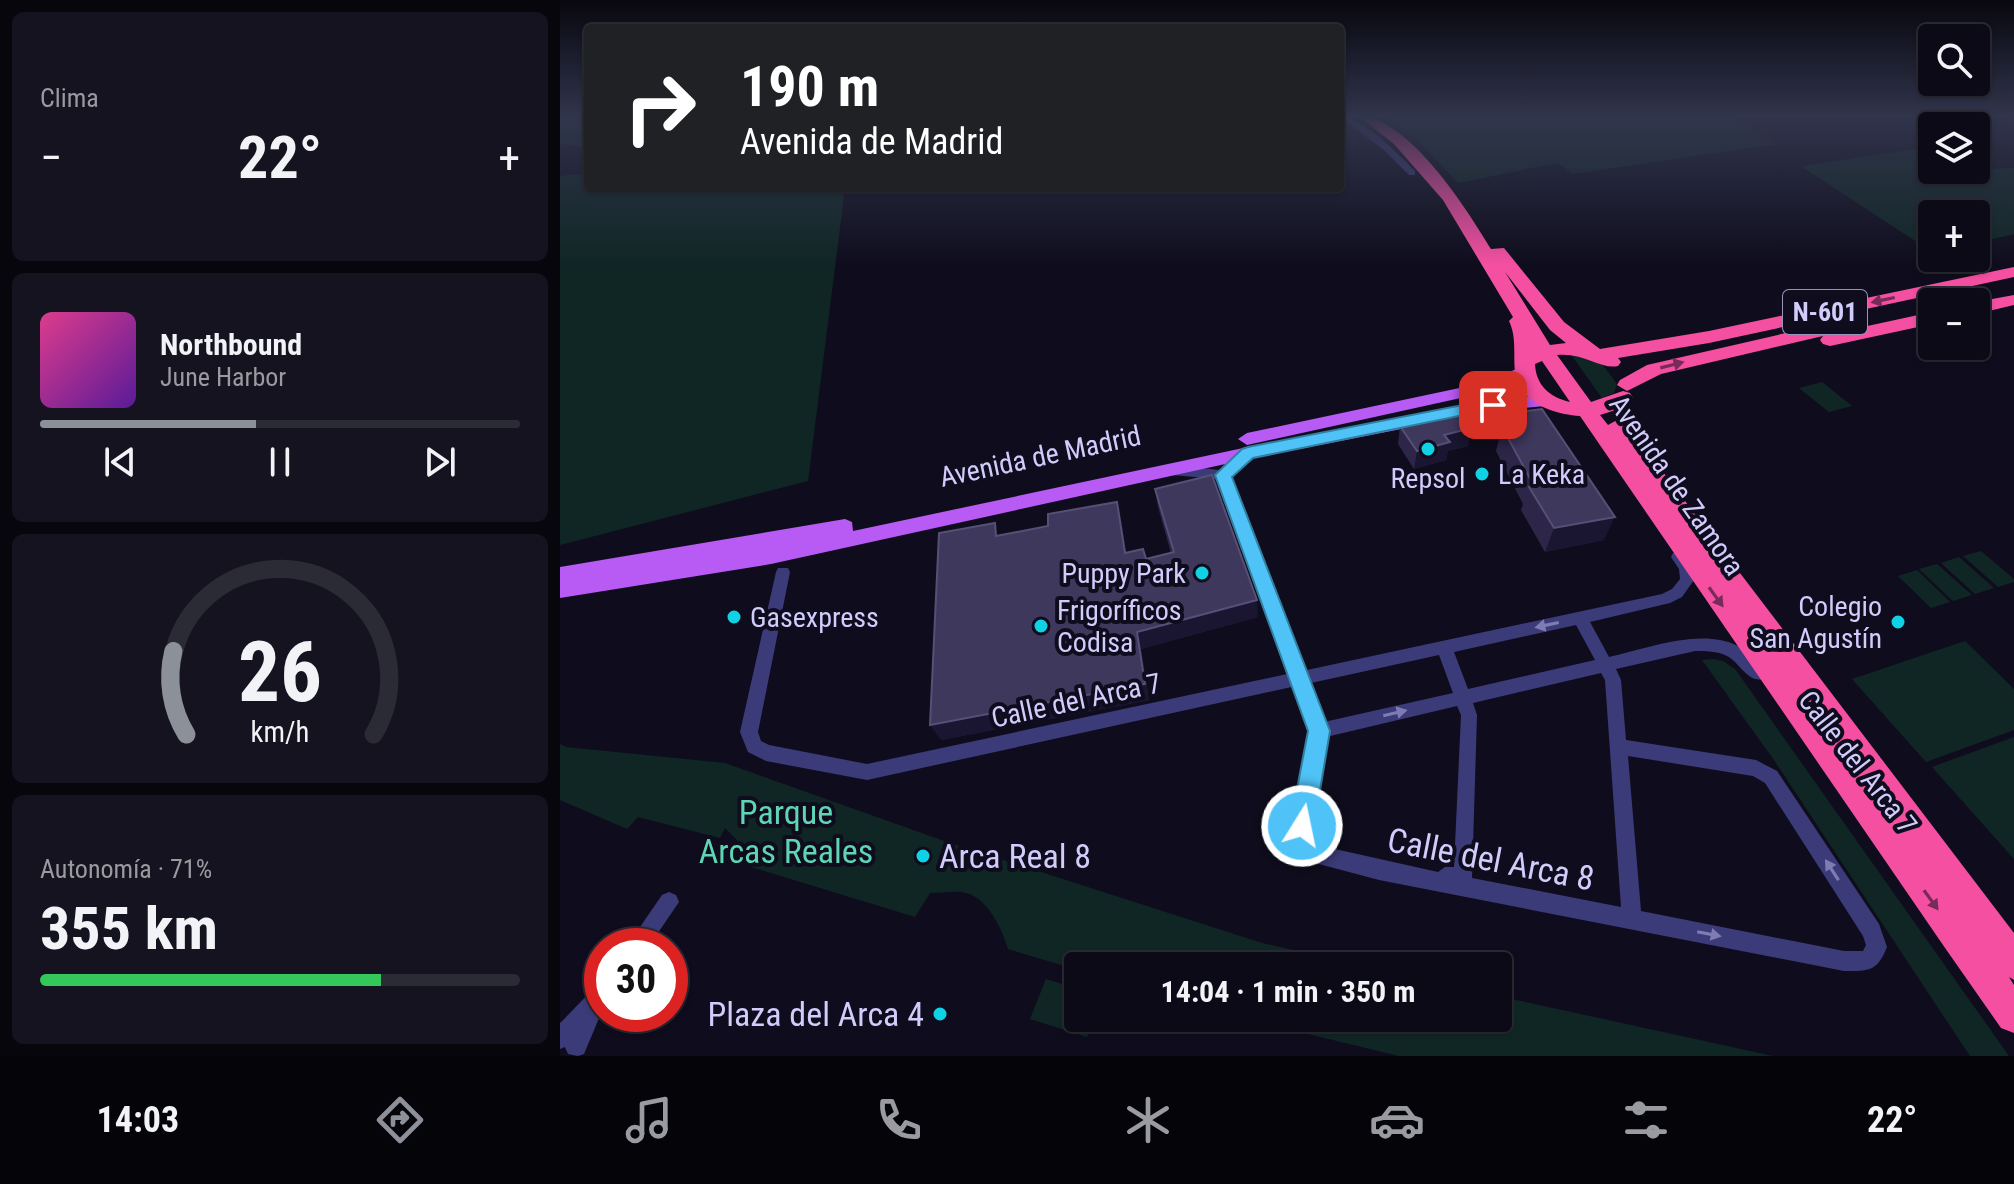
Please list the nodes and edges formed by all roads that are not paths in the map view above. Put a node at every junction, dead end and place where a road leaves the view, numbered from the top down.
1 (1405, 166) edge
2 (1427, 166) edge
3 (1439, 166) edge
4 (1412, 173) dead end
5 (1491, 252) junction
6 (2014, 272) edge
7 (2014, 288) edge
8 (1990, 293) edge
9 (2014, 300) edge
10 (1990, 305) edge
11 (1918, 309) edge
12 (1918, 321) edge
13 (1721, 352) junction
14 (1593, 353) junction
15 (1540, 358) junction
16 (1610, 400) junction
17 (1549, 401) junction
18 (1248, 453) junction
19 (1171, 469) junction
20 (1223, 475) junction
21 (1654, 510) junction
22 (783, 572) dead end
23 (560, 575) edge
24 (560, 589) edge
25 (1580, 617) junction
26 (1444, 647) junction
27 (1605, 665) junction
28 (1302, 678) junction
29 (1462, 698) junction
30 (1319, 731) junction
31 (1619, 747) junction
32 (1907, 866) junction
33 (1424, 878) junction
34 (669, 902) dead end
35 (1632, 919) junction
36 (650, 928) edge
37 (2014, 962) edge
38 (2014, 1015) edge
39 (584, 1022) edge
40 (570, 1045) edge

1 - 4 street
2 - 5 highway, Avenida de Zamora
3 - 5 highway, Avenida de Zamora
5 - 14 highway
5 - 15 highway, Avenida de Zamora
5 - 15 highway
6 -> 14 highway, N-601
7 - 8 highway
9 - 10 highway
11 - 13 highway, N-601
12 - 13 highway
16 -> 13 highway, N-601
14 - 15 highway
14 - 16 highway
15 - 16 highway, Avenida de Zamora
15 - 17 highway
15 - 23 main road, Avenida de Madrid
16 - 17 highway
16 - 21 highway, Avenida de Zamora
16 - 37 highway, Avenida de Zamora
17 - 18 main road, Avenida de Madrid
18 - 19 main road, Avenida de Madrid
18 - 20 street
19 - 20 street
19 - 24 main road, Avenida de Madrid
20 - 28 street, Calle del Arca 8
21 - 25 street, Calle del Arca 7
21 -> 32 highway, Avenida de Zamora
22 - 28 street, Calle del Arca 7
25 -> 26 street, Calle del Arca 7
25 - 27 street
26 - 28 street, Calle del Arca 7
26 - 29 street
27 - 29 street, Calle del Arca 7
27 - 31 street
27 - 32 street, Calle del Arca 7
28 - 30 street, Calle del Arca 8
30 -> 29 street, Calle del Arca 7
29 - 33 street
30 - 33 street, Calle del Arca 8
31 - 35 street
35 -> 31 street, Calle del Arca 8
32 -> 38 highway, Avenida de Zamora
33 - 35 street, Calle del Arca 8
34 - 36 street
39 - 40 street

